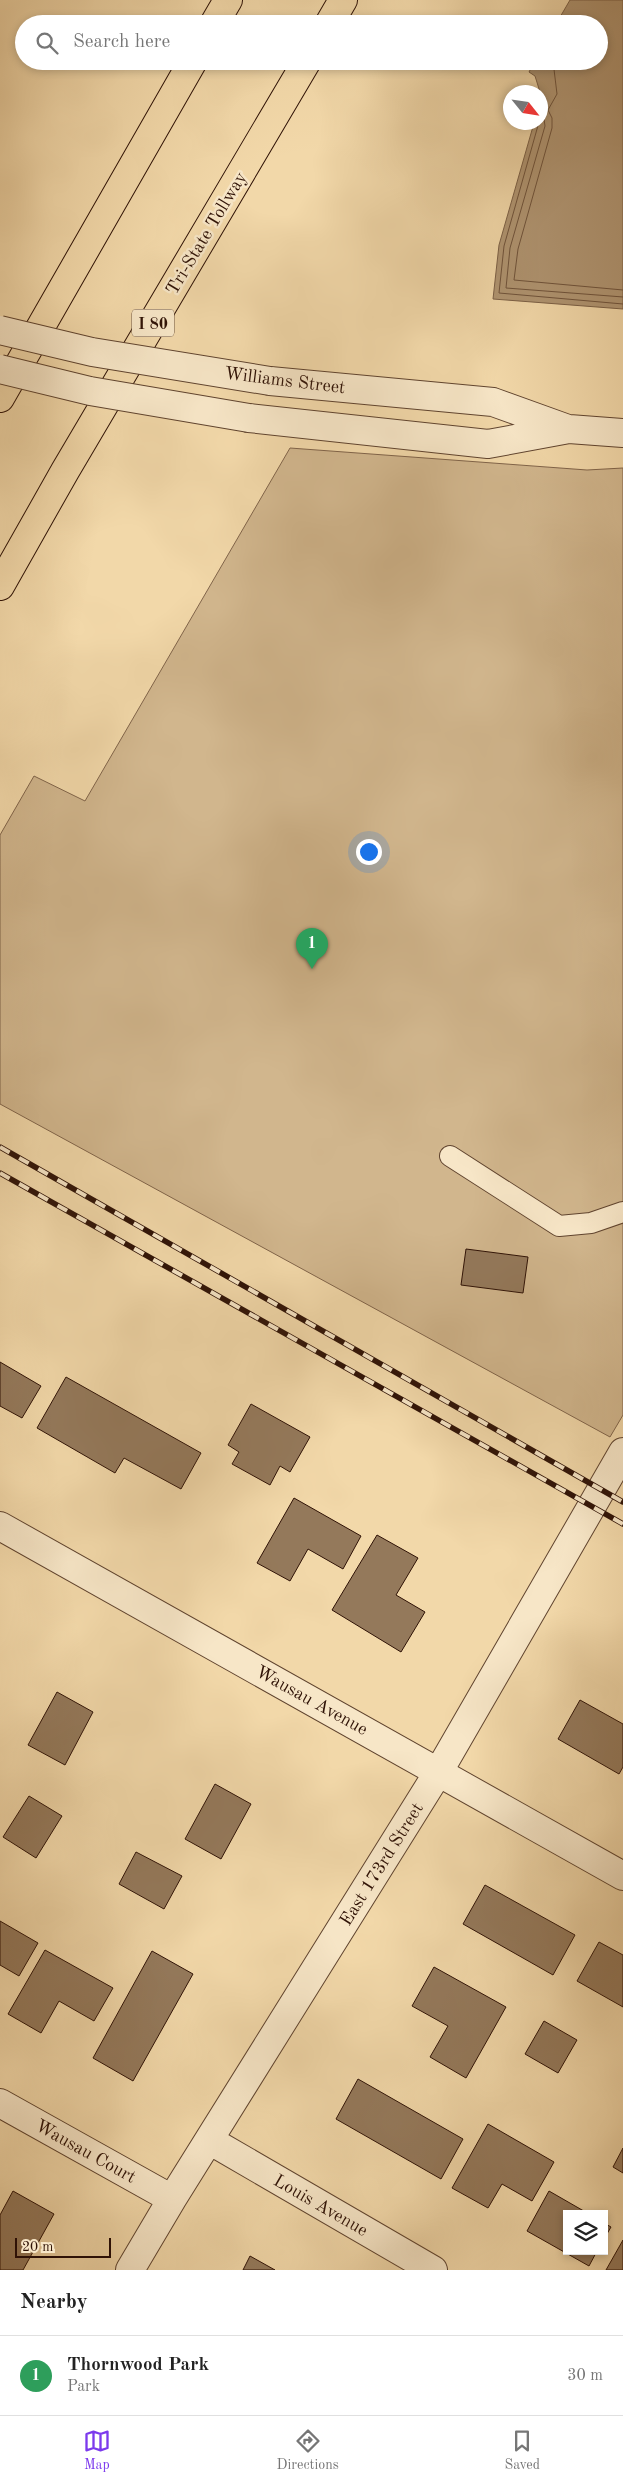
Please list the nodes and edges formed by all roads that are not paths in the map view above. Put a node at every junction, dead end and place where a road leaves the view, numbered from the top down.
1 (228, 0) edge
2 (344, 0) edge
3 (219, 15) edge
4 (335, 15) edge
5 (188, 70) edge
6 (302, 70) edge
7 (0, 330) edge
8 (0, 369) edge
9 (0, 398) edge
10 (569, 429) junction
11 (623, 433) edge
12 (0, 586) edge
13 (450, 1156) dead end
14 (623, 1212) edge
15 (623, 1452) edge
16 (0, 1526) edge
17 (439, 1771) junction
18 (623, 1876) edge
19 (0, 2102) edge
20 (209, 2140) junction
21 (172, 2199) junction
22 (130, 2270) edge
23 (434, 2270) edge

1 - 3 highway
2 - 4 highway
5 - 9 highway
6 - 12 highway, Tri-State Tollway / I 80
7 - 10 street, Williams Street, bridge
8 - 10 street, Williams Street, bridge
10 - 11 street, Williams Street
13 - 14 lane
15 - 17 street, East 173rd Street
16 - 17 street, Wausau Avenue
17 - 18 street, Wausau Avenue
17 - 20 street, East 173rd Street
19 - 21 street, Wausau Court
20 - 21 street, East 173rd Street
20 - 23 street, Louis Avenue
21 - 22 street, East 173rd Street

